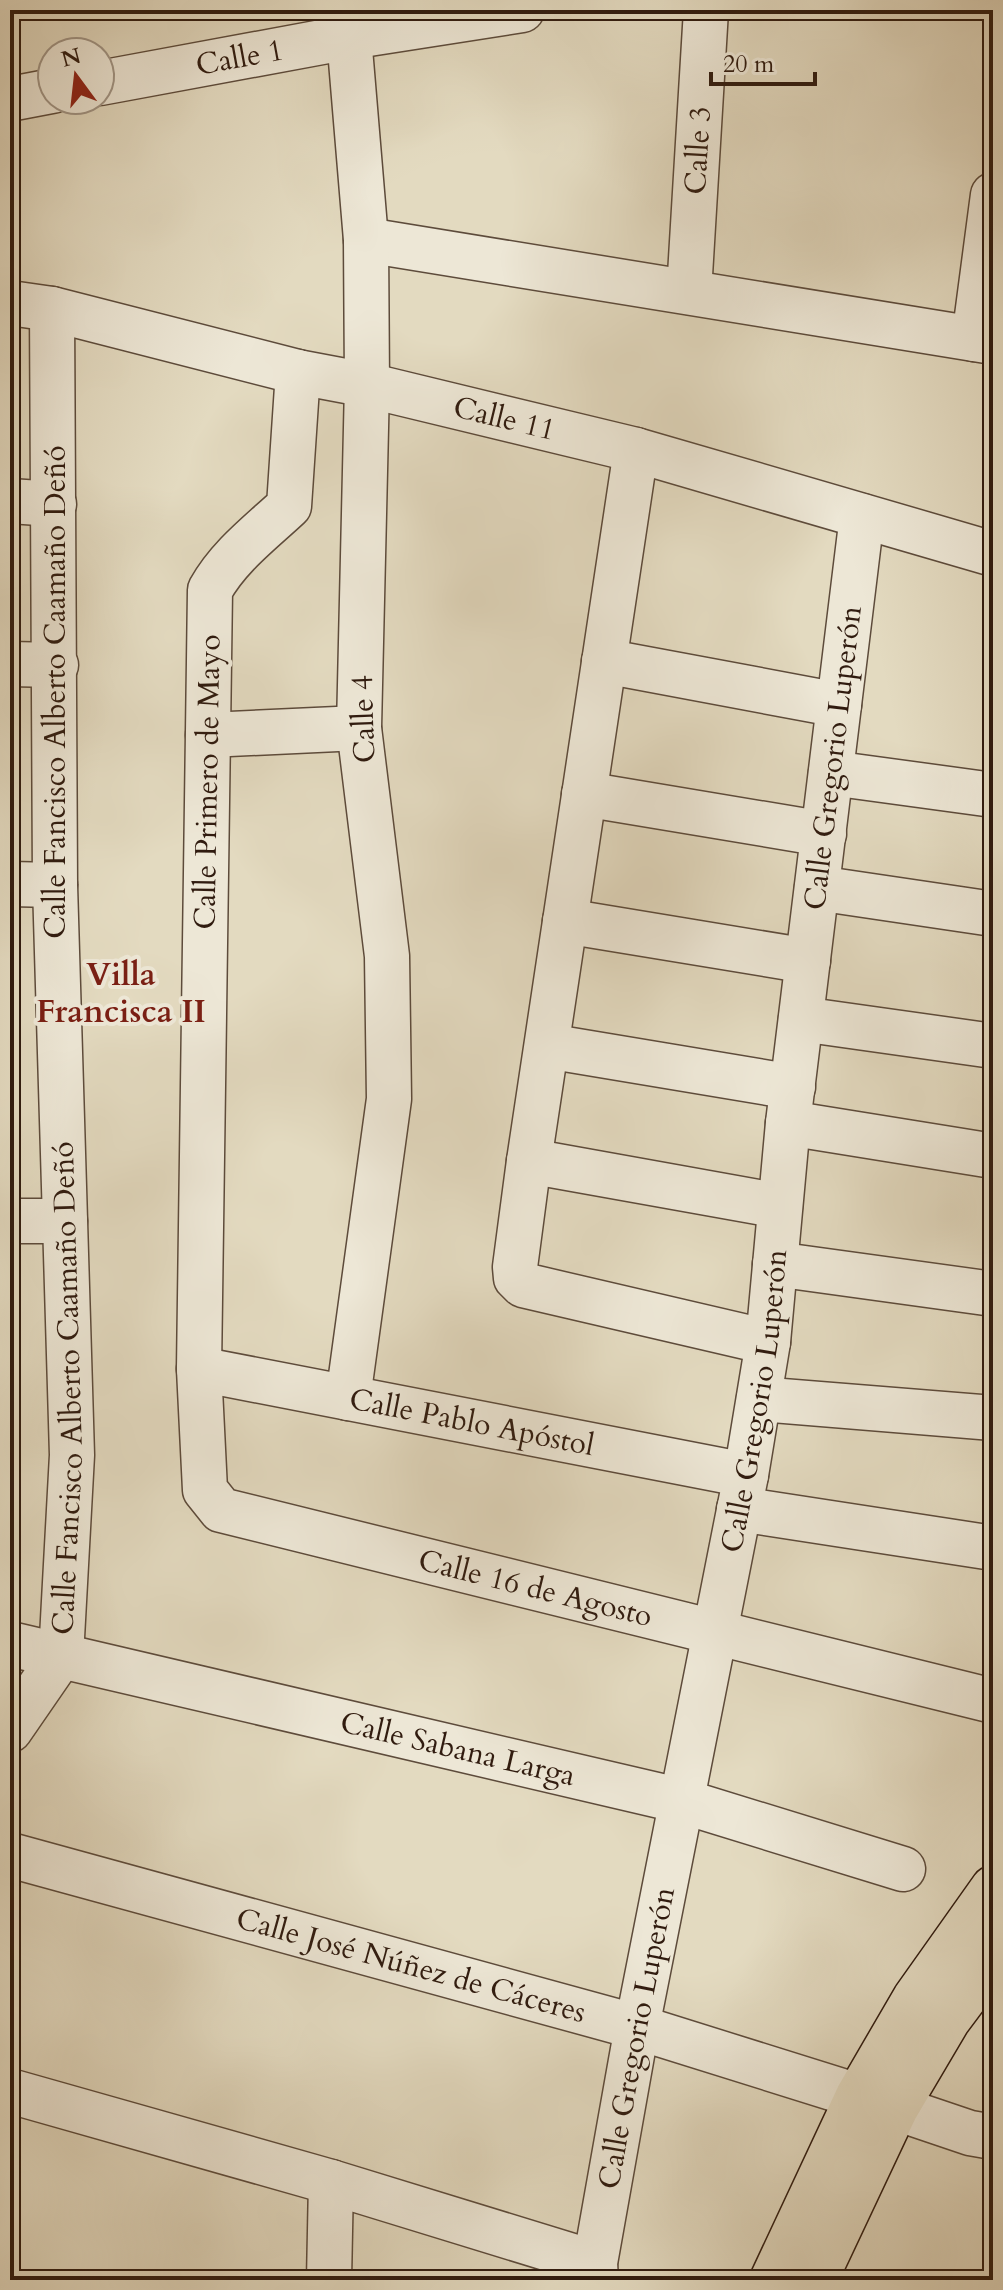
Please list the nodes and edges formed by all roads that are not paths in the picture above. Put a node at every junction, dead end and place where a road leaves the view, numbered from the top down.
1 (522, 10) edge
2 (706, 10) edge
3 (349, 37) junction
4 (116, 80) edge
5 (36, 94) edge
6 (10, 99) edge
7 (993, 195) edge
8 (366, 240) junction
9 (689, 292) junction
10 (31, 306) edge
11 (983, 341) edge
12 (298, 372) junction
13 (367, 385) junction
14 (636, 450) junction
15 (10, 501) edge
16 (54, 504) junction
17 (862, 516) junction
18 (993, 554) edge
19 (604, 661) junction
20 (10, 664) edge
21 (56, 665) junction
22 (839, 705) junction
23 (359, 728) junction
24 (208, 735) junction
25 (831, 773) junction
26 (584, 794) junction
27 (993, 795) edge
28 (824, 834) junction
29 (10, 884) edge
30 (55, 885) junction
31 (817, 888) junction
32 (993, 914) edge
33 (565, 921) junction
34 (808, 961) junction
35 (801, 1019) junction
36 (547, 1046) junction
37 (993, 1046) edge
38 (791, 1105) junction
39 (993, 1156) edge
40 (529, 1161) junction
41 (780, 1206) junction
42 (10, 1221) edge
43 (65, 1221) junction
44 (775, 1264) junction
45 (993, 1294) edge
46 (768, 1342) junction
47 (199, 1369) junction
48 (348, 1398) junction
49 (759, 1399) junction
50 (993, 1418) edge
51 (743, 1492) junction
52 (993, 1548) edge
53 (715, 1631) junction
54 (10, 1644) edge
55 (61, 1656) junction
56 (993, 1701) edge
57 (10, 1730) edge
58 (682, 1801) junction
59 (10, 1855) edge
60 (903, 1869) dead end
61 (993, 1888) edge
62 (993, 1960) edge
63 (637, 2027) junction
64 (10, 2091) edge
65 (877, 2102) junction
66 (993, 2137) edge
67 (331, 2182) junction
68 (596, 2271) edge
69 (329, 2280) edge
70 (772, 2280) edge
71 (815, 2280) edge

1 - 3 street, Calle 1
2 - 9 street, Calle 3
3 - 4 street, Calle 1
3 - 8 street, Calle 4
5 - 6 street
7 - 11 street
8 - 9 street
8 - 13 street, Calle 4
9 - 11 street
10 - 12 street, Calle 11
10 - 16 street, Calle Fancisco Alberto Caamaño Deñó
12 - 13 street, Calle 11
12 - 24 street, Calle Primero de Mayo
13 - 14 street, Calle 11
13 - 23 street, Calle 4
14 - 17 street, Calle 11
14 - 19 street
15 - 16 street
16 - 21 street, Calle Fancisco Alberto Caamaño Deñó
17 - 18 street, Calle 11
17 - 22 street, Calle Gregorio Luperón
19 - 22 street
19 - 26 street
20 - 21 street
21 - 30 street, Calle Fancisco Alberto Caamaño Deñó
22 - 25 street, Calle Gregorio Luperón
23 - 24 street
23 - 48 street, Calle 4
24 - 47 street, Calle Primero de Mayo
25 - 27 street
25 - 28 street, Calle Gregorio Luperón
26 - 28 street
26 - 33 street
28 - 31 street, Calle Gregorio Luperón
29 - 30 street
30 - 43 street, Calle Fancisco Alberto Caamaño Deñó
31 - 32 street
31 - 34 street, Calle Gregorio Luperón
33 - 34 street
33 - 36 street
34 - 35 street, Calle Gregorio Luperón
35 - 37 street
35 - 38 street, Calle Gregorio Luperón
36 - 38 street
36 - 40 street
38 - 39 street
38 - 41 street, Calle Gregorio Luperón
40 - 41 street
40 - 46 street
41 - 44 street, Calle Gregorio Luperón
42 - 43 street
43 - 55 street, Calle Fancisco Alberto Caamaño Deñó
44 - 45 street
44 - 46 street, Calle Gregorio Luperón
46 - 49 street, Calle Gregorio Luperón
47 - 48 street, Calle Pablo Apóstol
47 - 53 street, Calle 16 de Agosto
48 - 51 street, Calle Pablo Apóstol
49 - 50 street
49 - 51 street, Calle Gregorio Luperón
51 - 52 street, Calle Pablo Apóstol
51 - 53 street, Calle Gregorio Luperón
53 - 56 street, Calle 16 de Agosto
53 - 58 street, Calle Gregorio Luperón
54 - 55 street, Calle Sabana Larga
55 - 57 street, Calle Fancisco Alberto Caamaño Deñó
55 - 58 street, Calle Sabana Larga
58 - 60 street, Calle Sabana Larga
58 - 63 street, Calle Gregorio Luperón
59 - 63 street, Calle José Núñez de Cáceres
61 - 65 main road
62 - 65 main road
63 - 65 street, Calle José Núñez de Cáceres
63 - 68 street, Calle Gregorio Luperón
64 - 67 street
65 - 66 street, Calle José Núñez de Cáceres
65 - 70 main road
65 - 71 main road
67 - 68 street
67 - 69 street

